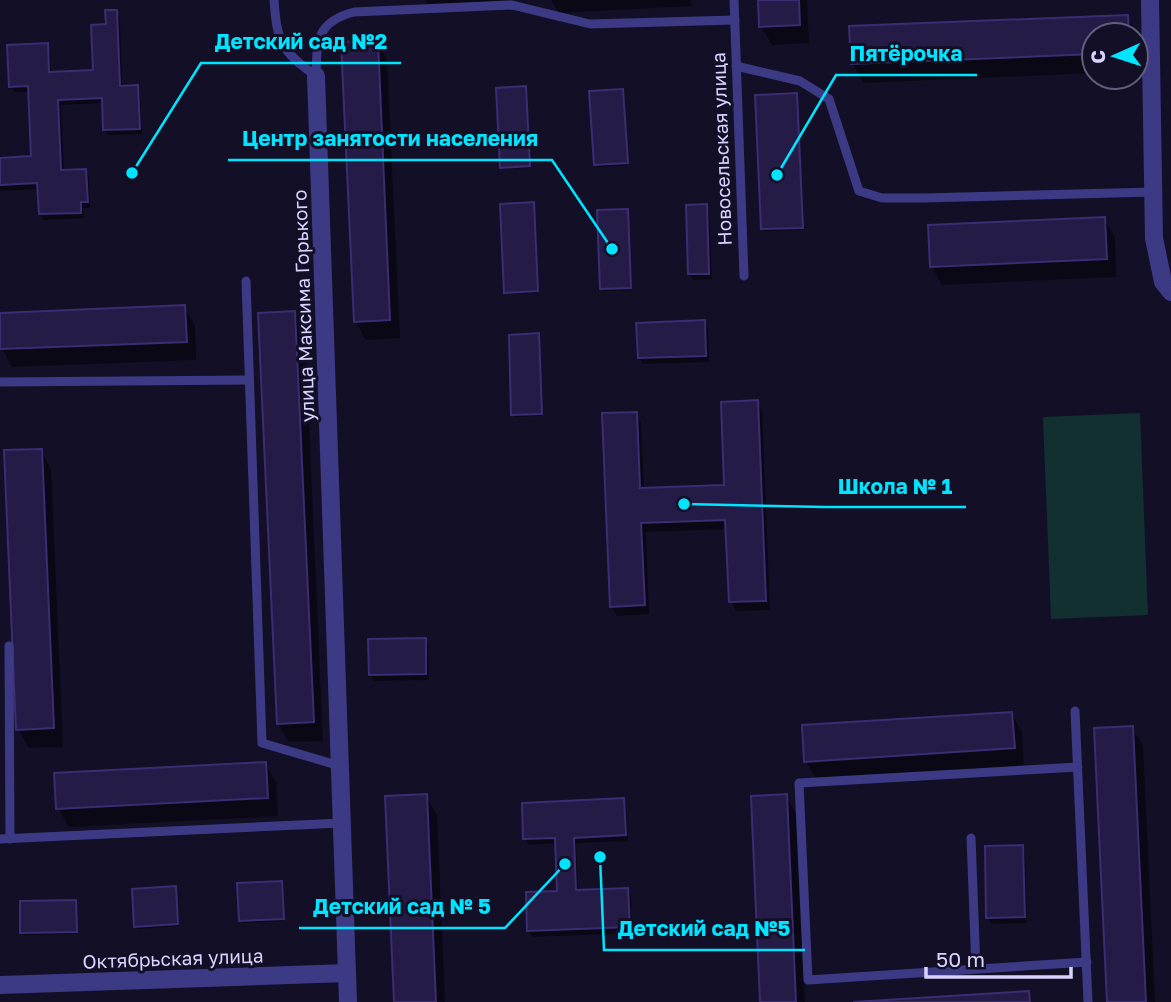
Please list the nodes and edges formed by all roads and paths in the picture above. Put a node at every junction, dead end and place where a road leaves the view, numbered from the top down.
1 (274, 0) edge
2 (734, 0) edge
3 (1150, 0) edge
4 (735, 20) junction
5 (736, 66) junction
6 (316, 76) junction
7 (1154, 192) junction
8 (1163, 252) edge
9 (744, 276) dead end
10 (246, 281) dead end
11 (1171, 292) edge
12 (248, 380) junction
13 (0, 382) edge
14 (9, 646) dead end
15 (1075, 711) dead end
16 (340, 766) junction
17 (1078, 767) junction
18 (342, 824) junction
19 (971, 838) dead end
20 (5, 839) edge
21 (1087, 962) junction
22 (976, 969) junction
23 (347, 973) junction
24 (0, 985) edge
25 (348, 1002) edge
26 (1088, 1002) edge

1 - 6 lane
2 - 4 lane, Новосельская улица
3 - 7 street
4 - 5 lane, Новосельская улица
4 - 6 lane, улица Максима Горького
5 - 7 lane
5 - 9 lane, Новосельская улица
6 - 16 street, улица Максима Горького
7 - 8 street
8 - 11 street
10 - 12 lane
12 - 13 lane
12 - 16 lane
14 - 20 lane
15 - 17 lane
16 - 18 street, улица Максима Горького
17 - 21 lane
17 - 22 lane
18 - 20 lane
18 - 23 street, улица Максима Горького
19 - 22 lane
21 - 22 lane
21 - 26 lane
23 - 24 street, Октябрьская улица
23 - 25 street, улица Максима Горького

